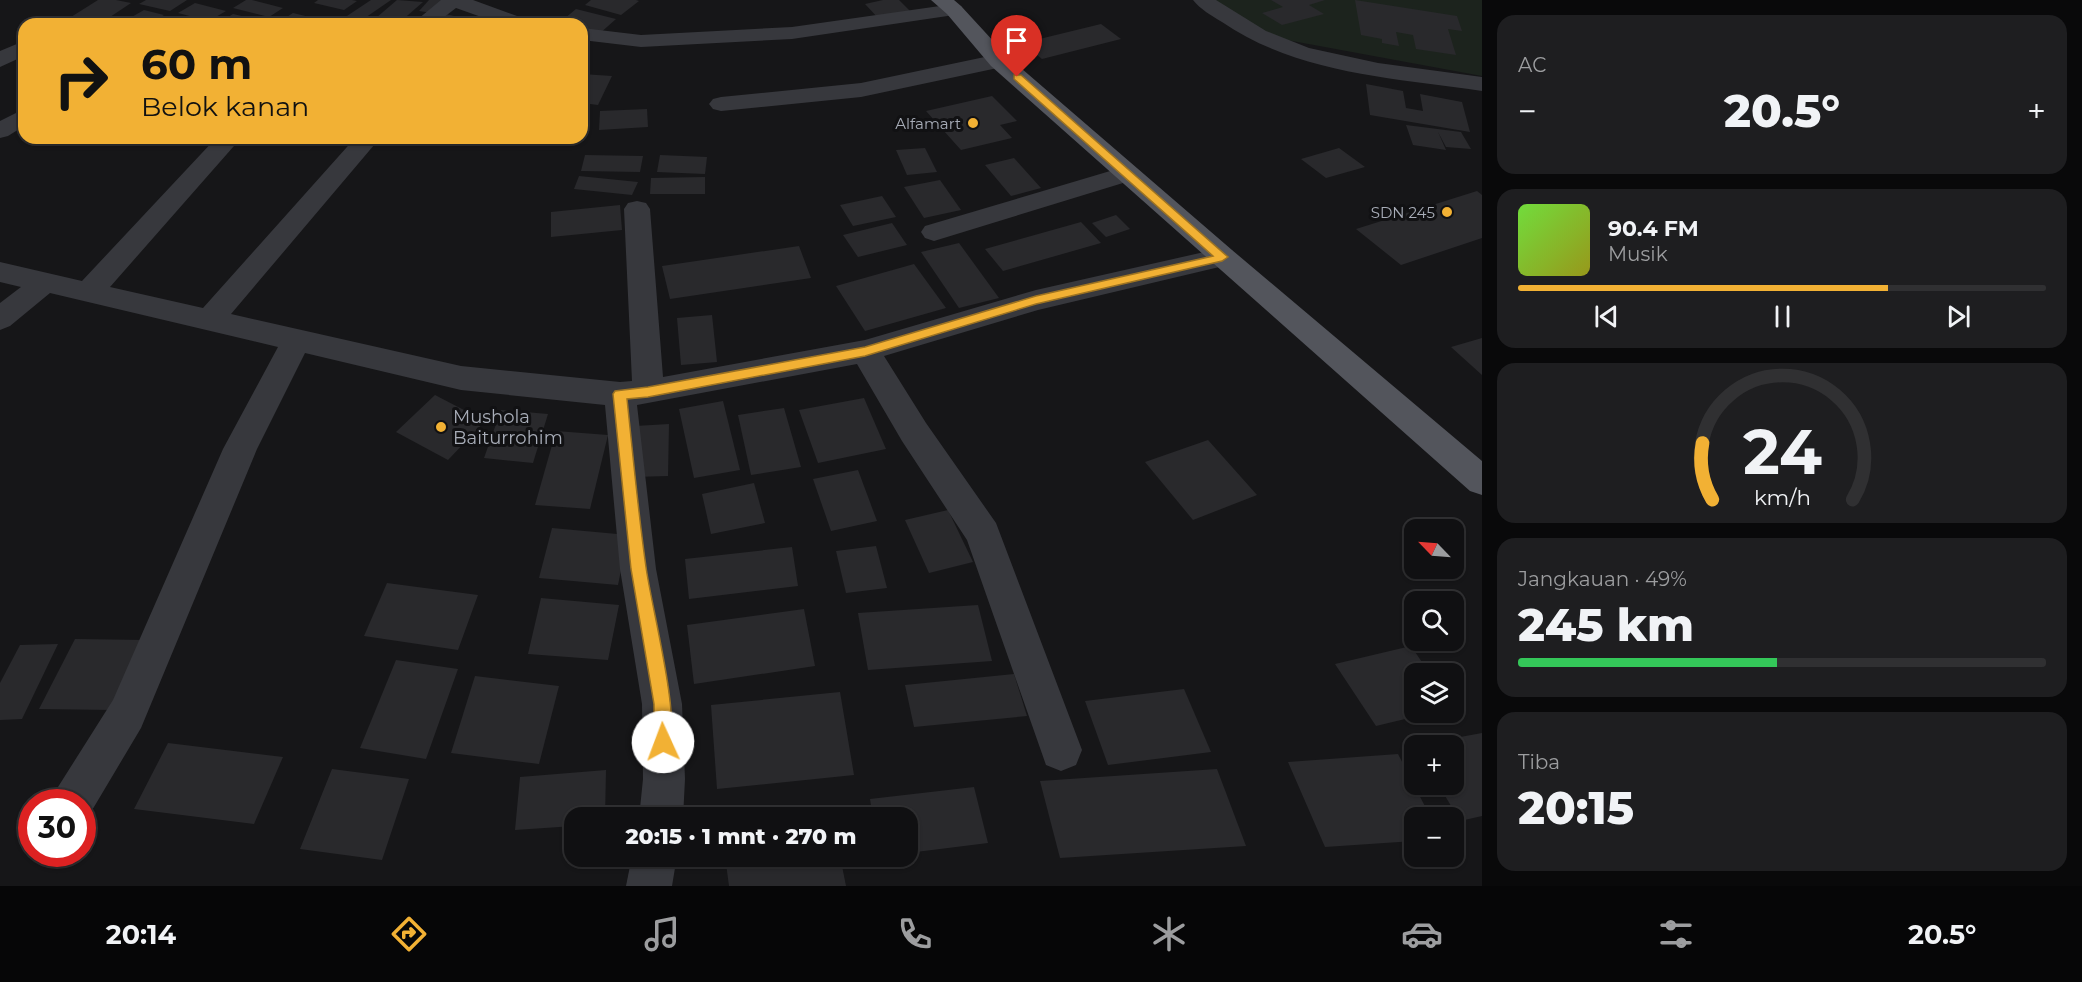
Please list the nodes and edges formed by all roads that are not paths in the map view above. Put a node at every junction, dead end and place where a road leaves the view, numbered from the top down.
1 (454, 0) edge
2 (1203, 0) edge
3 (947, 5) edge
4 (524, 17) edge
5 (430, 18) edge
6 (588, 35) edge
7 (18, 50) edge
8 (0, 60) edge
9 (999, 61) junction
10 (1482, 84) edge
11 (721, 104) dead end
12 (18, 120) edge
13 (0, 131) edge
14 (224, 144) edge
15 (363, 144) edge
16 (1127, 174) junction
17 (637, 208) dead end
18 (934, 232) dead end
19 (1222, 257) junction
20 (0, 272) edge
21 (44, 282) junction
22 (88, 293) junction
23 (0, 319) edge
24 (208, 321) junction
25 (296, 341) junction
26 (865, 351) junction
27 (634, 393) junction
28 (1482, 481) edge
29 (1061, 750) dead end
30 (81, 789) edge
31 (662, 807) edge
32 (653, 867) edge
33 (649, 886) edge

1 - 4 street
1 - 5 street
2 - 10 street
3 - 6 street
3 - 9 main road
7 - 8 street
9 - 11 street
9 - 16 main road
12 - 13 street
14 - 22 street
15 - 24 street
16 - 18 street
16 - 19 main road
17 - 27 street
19 - 26 street
19 - 28 main road
20 - 21 street
21 - 22 street
21 - 23 street
22 - 24 street
24 - 25 street
25 - 27 street
25 - 30 street
26 - 27 street
26 - 29 street
27 - 31 street
32 - 33 street

